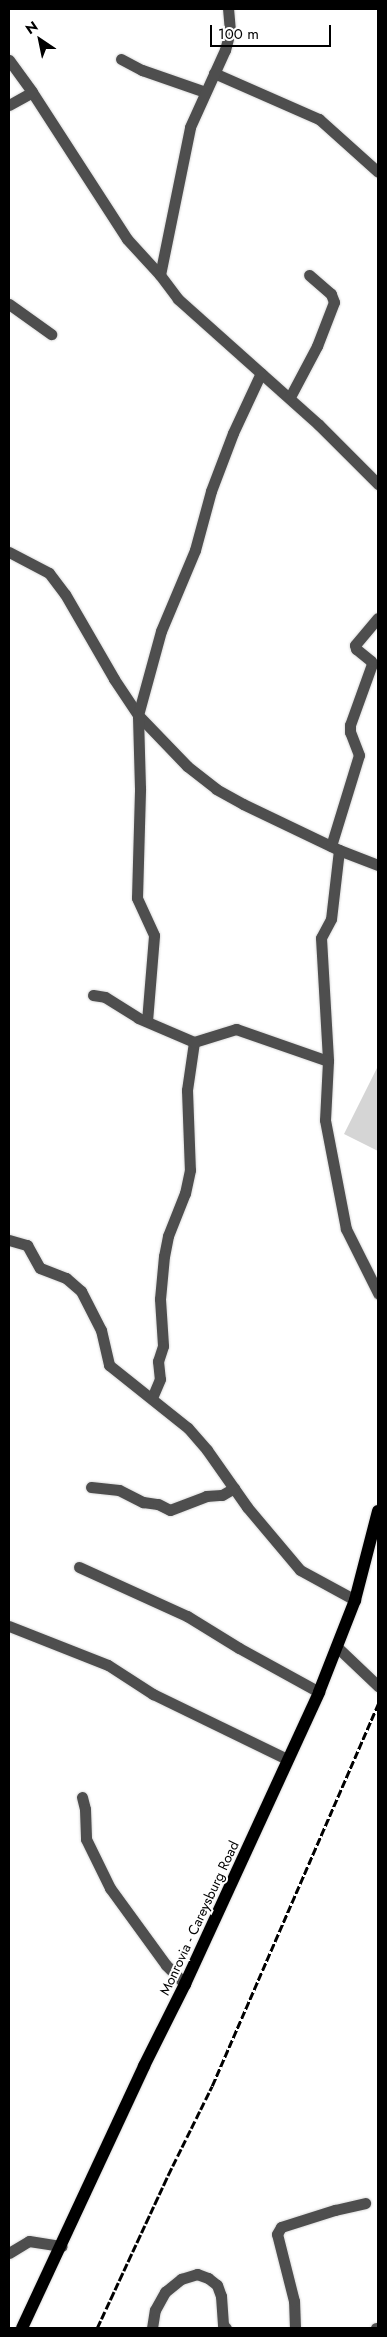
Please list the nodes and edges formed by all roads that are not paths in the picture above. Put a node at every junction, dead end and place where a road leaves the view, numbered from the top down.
1 (228, 9) edge
2 (121, 59) dead end
3 (9, 60) edge
4 (214, 73) junction
5 (32, 92) junction
6 (205, 92) junction
7 (9, 105) edge
8 (378, 172) edge
9 (160, 275) junction
10 (309, 275) dead end
11 (9, 304) edge
12 (51, 334) dead end
13 (261, 373) junction
14 (290, 397) junction
15 (378, 484) edge
16 (9, 552) edge
17 (378, 618) edge
18 (138, 715) junction
19 (335, 848) junction
20 (378, 865) edge
21 (93, 995) dead end
22 (147, 1022) junction
23 (194, 1042) junction
24 (328, 1061) junction
25 (9, 1240) edge
26 (378, 1293) edge
27 (152, 1398) junction
28 (91, 1487) dead end
29 (234, 1488) junction
30 (378, 1511) edge
31 (79, 1567) dead end
32 (355, 1600) junction
33 (9, 1626) edge
34 (337, 1647) junction
35 (378, 1686) edge
36 (319, 1692) junction
37 (287, 1759) junction
38 (82, 1797) dead end
39 (185, 1984) junction
40 (365, 2203) dead end
41 (62, 2246) junction
42 (9, 2253) edge
43 (223, 2327) edge
44 (22, 2328) edge
45 (152, 2328) edge
46 (295, 2328) edge

1 - 4 street
2 - 6 street
3 - 5 street
4 - 6 street
4 - 8 street
5 - 7 street
5 - 9 street
6 - 9 street
9 - 13 street
10 - 14 street
11 - 12 street
13 - 14 street
13 - 18 street
14 - 15 street
16 - 18 street
17 - 19 street
18 - 19 street
18 - 22 street
19 - 20 street
19 - 24 street
21 - 22 street
22 - 23 street
23 - 24 street
23 - 27 street
24 - 26 street
25 - 27 street
27 - 29 street
28 - 29 street
29 - 32 street
30 - 32 main road, Monrovia - Careysburg Road
31 - 36 street
32 - 34 main road, Monrovia - Careysburg Road
33 - 37 street
34 - 35 street
34 - 36 main road, Monrovia - Careysburg Road
36 - 37 main road, Monrovia - Careysburg Road
37 - 39 main road, Monrovia - Careysburg Road
38 - 39 street
39 - 41 main road, Monrovia - Careysburg Road
40 - 46 street
41 - 42 street
41 - 44 main road, Monrovia - Careysburg Road
43 - 45 street

